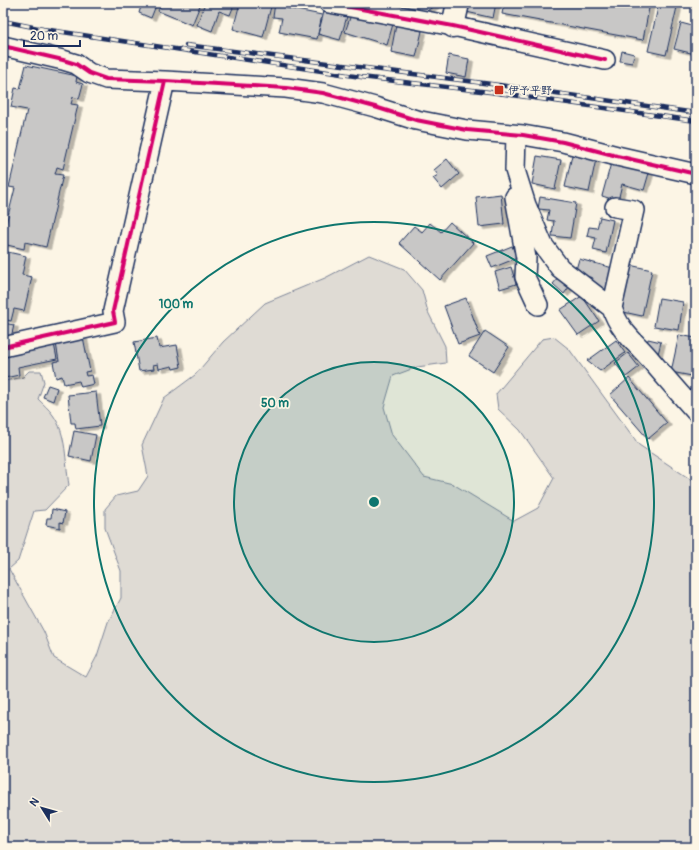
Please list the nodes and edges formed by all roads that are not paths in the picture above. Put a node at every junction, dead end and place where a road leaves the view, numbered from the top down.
1 (329, 3) edge
2 (458, 3) edge
3 (453, 26) junction
4 (3, 46) edge
5 (605, 60) dead end
6 (165, 81) junction
7 (516, 135) junction
8 (696, 174) edge
9 (517, 178) junction
10 (615, 207) dead end
11 (538, 305) dead end
12 (612, 308) junction
13 (3, 347) edge
14 (696, 412) edge

1 - 3 street
2 - 3 main road
3 - 5 street
4 - 6 street
6 - 7 street
6 - 13 street
7 - 8 street
7 - 9 street
9 - 11 street
9 - 12 street
10 - 12 street
12 - 14 street

